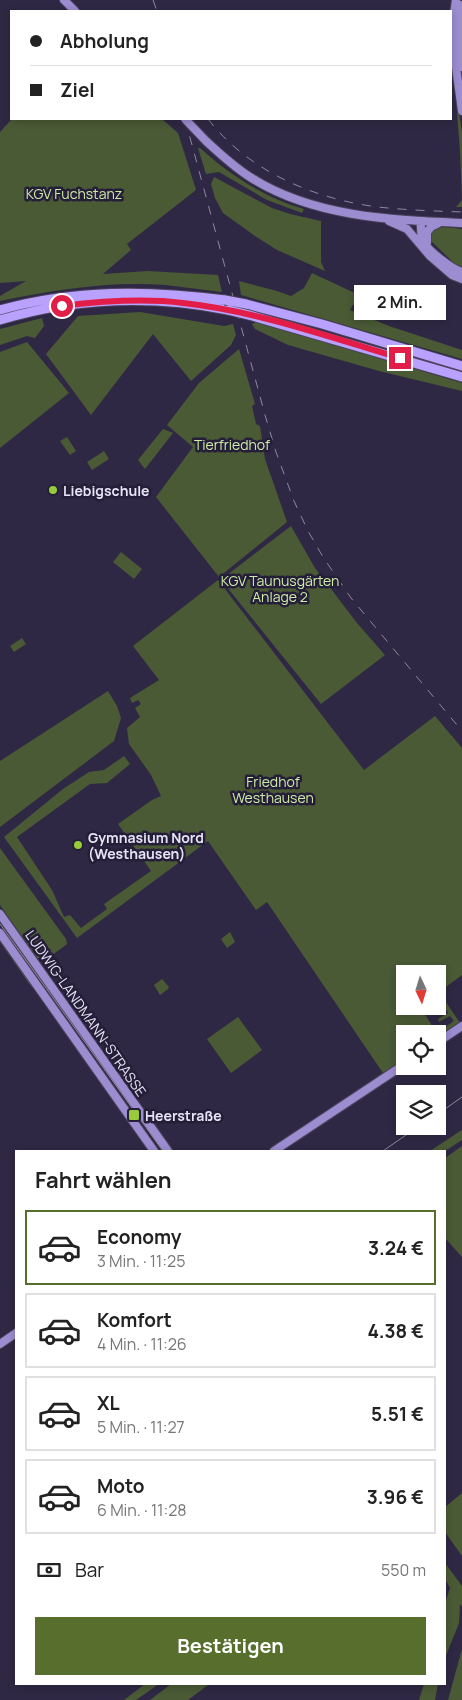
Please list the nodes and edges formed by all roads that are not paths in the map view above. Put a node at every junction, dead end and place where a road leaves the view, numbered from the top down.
1 (64, 0) edge
2 (456, 0) edge
3 (462, 5) edge
4 (75, 10) edge
5 (456, 22) junction
6 (462, 67) edge
7 (462, 111) edge
8 (186, 120) edge
9 (378, 217) junction
10 (420, 221) junction
11 (443, 222) junction
12 (462, 223) edge
13 (415, 239) junction
14 (430, 248) junction
15 (462, 272) edge
16 (462, 279) edge
17 (0, 310) edge
18 (0, 320) edge
19 (462, 366) edge
20 (462, 376) edge
21 (0, 914) edge
22 (0, 934) edge
23 (462, 1026) edge
24 (446, 1037) edge
25 (396, 1070) edge
26 (153, 1150) edge
27 (167, 1150) edge
28 (276, 1150) edge
29 (15, 1334) edge
30 (0, 1344) edge

1 - 4 main road
2 - 5 main road
3 - 5 main road
5 - 6 main road
5 - 7 main road
8 - 9 main road, bridge
9 - 10 main road
9 - 13 main road
10 - 11 main road
10 - 13 main road
10 - 14 main road
11 - 12 main road
11 - 14 main road
13 - 16 main road
14 - 15 main road
17 - 19 highway, bridge
18 - 20 highway, bridge
21 - 27 main road, LUDWIG-LANDMANN-STRASSE
22 - 26 main road, LUDWIG-LANDMANN-STRASSE
23 - 24 main road
25 - 28 main road
29 - 30 main road

